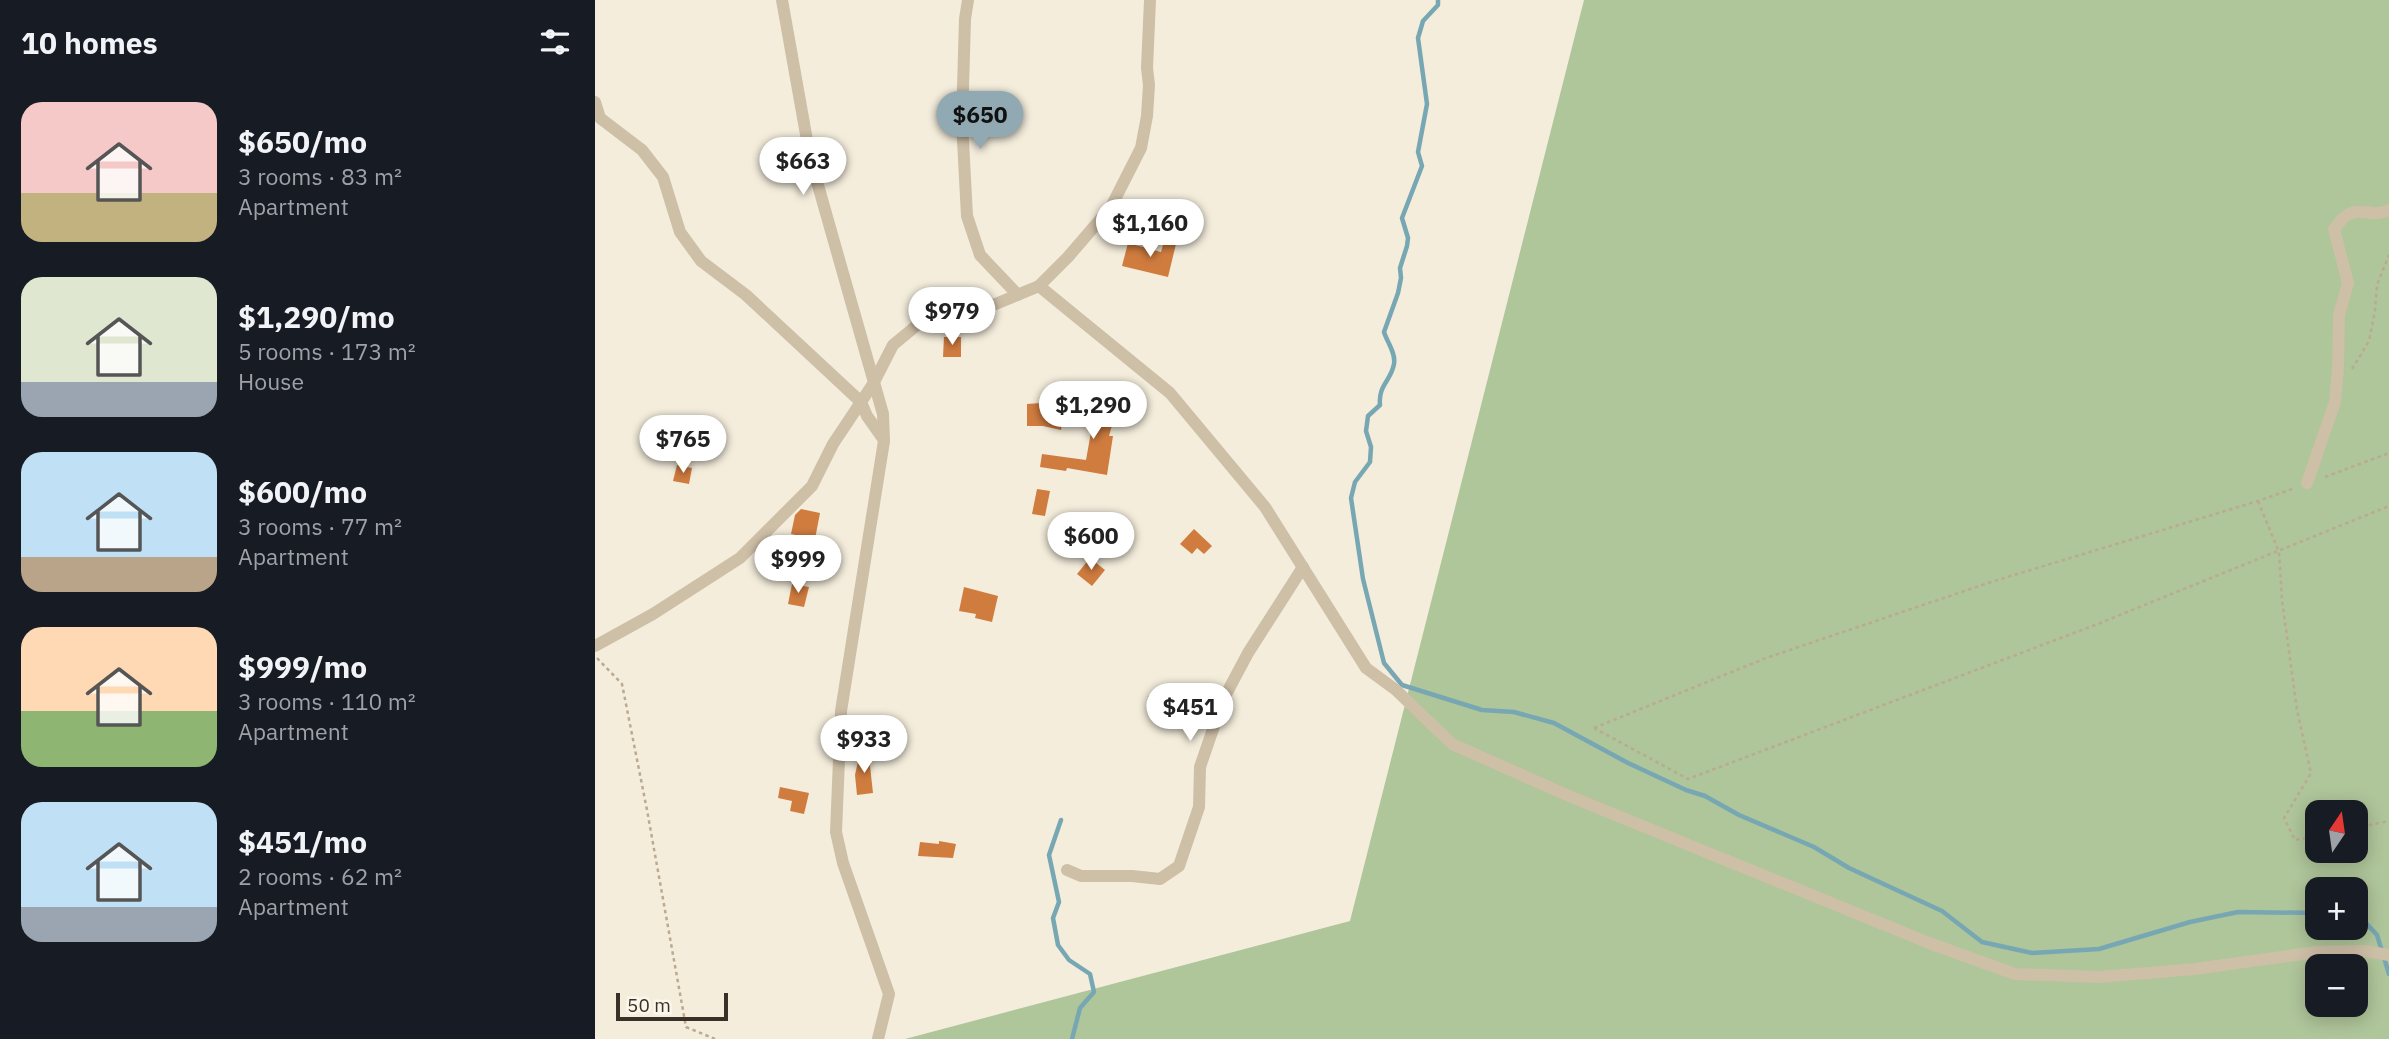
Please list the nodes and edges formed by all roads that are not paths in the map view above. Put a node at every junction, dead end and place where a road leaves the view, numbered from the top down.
1 (782, 0) edge
2 (968, 0) edge
3 (1150, 0) edge
4 (595, 102) edge
5 (2389, 210) edge
6 (1039, 286) junction
7 (1018, 295) junction
8 (873, 384) junction
9 (861, 402) junction
10 (884, 441) junction
11 (2307, 483) road end
12 (1303, 567) junction
13 (595, 646) edge
14 (1067, 870) dead end
15 (2389, 955) edge
16 (878, 1039) edge

1 - 8 street
2 - 7 street
3 - 6 street
4 - 9 street
5 - 11 street
6 - 7 street
6 - 12 street
7 - 8 street
8 - 9 street
8 - 10 street
9 - 10 street
9 - 13 street
10 - 16 street
12 - 14 street
12 - 15 street

